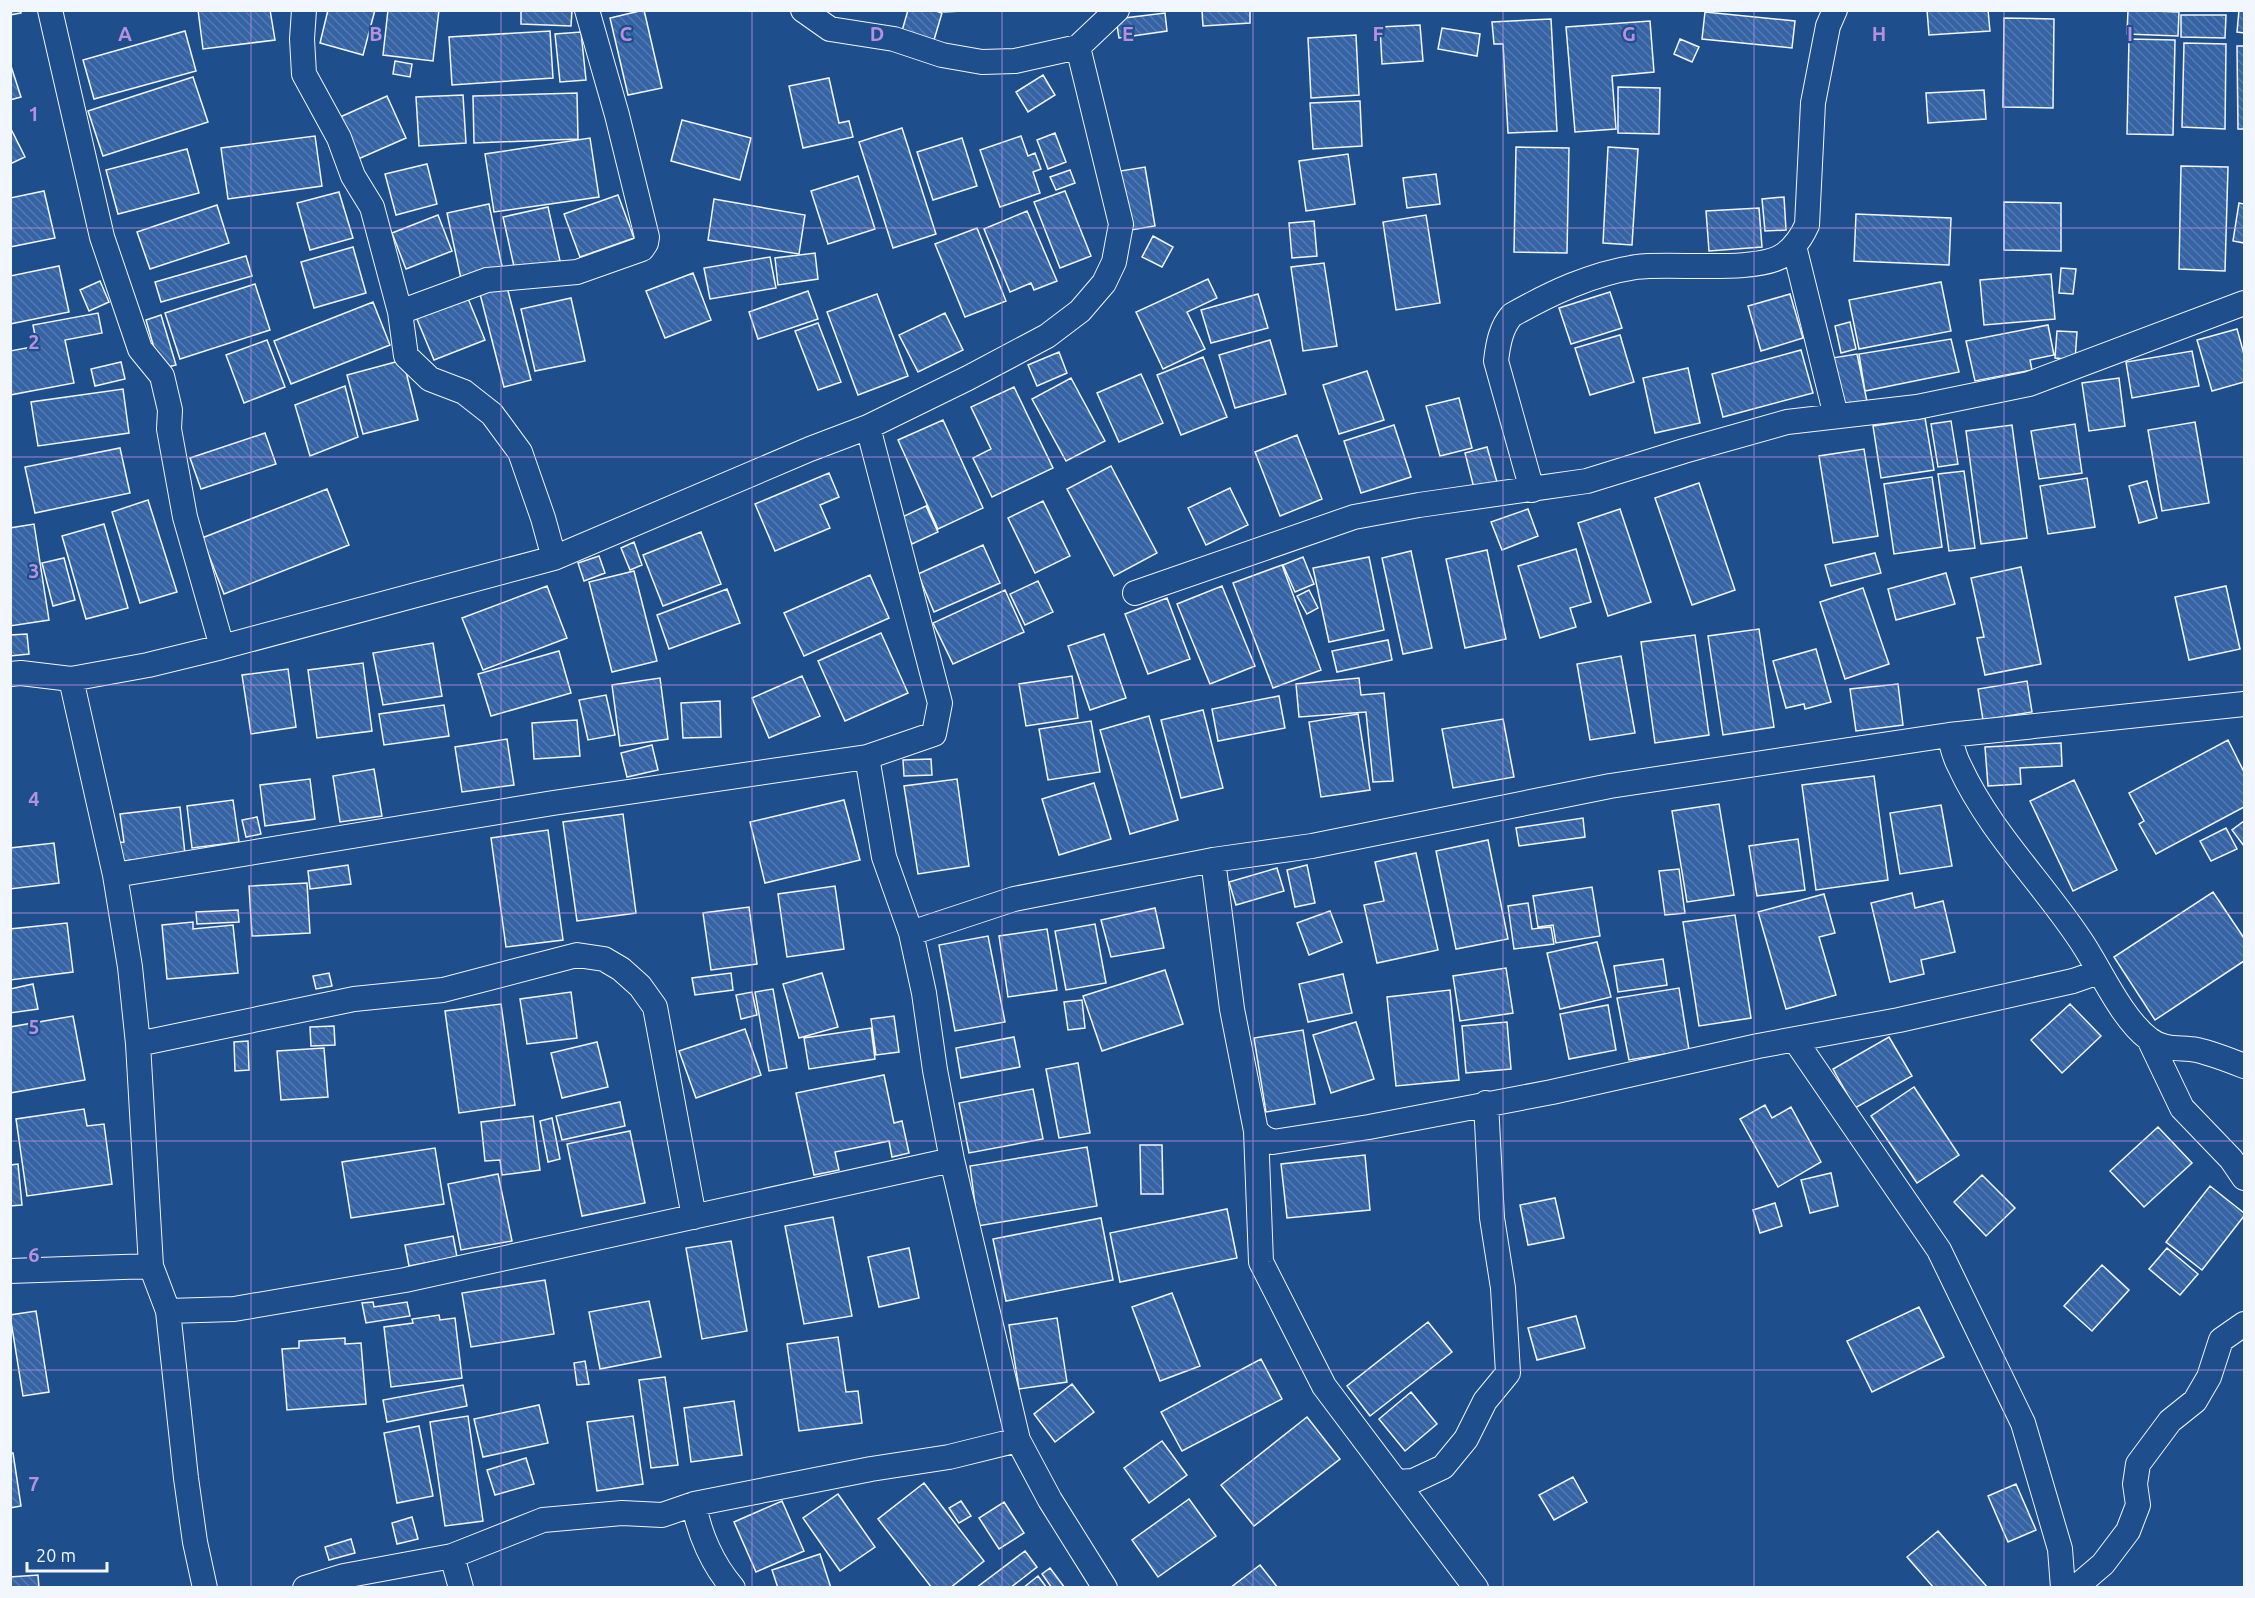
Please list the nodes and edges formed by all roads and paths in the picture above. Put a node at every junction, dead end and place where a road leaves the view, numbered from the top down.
1 (50, 10) edge
2 (304, 10) edge
3 (587, 10) edge
4 (803, 10) edge
5 (1117, 10) edge
6 (1836, 10) edge
7 (831, 20) edge
8 (1078, 47) junction
9 (1794, 246) junction
10 (2244, 303) edge
11 (400, 312) junction
12 (1836, 416) junction
13 (868, 427) junction
14 (1532, 490) junction
15 (554, 558) junction
16 (1135, 593) dead end
17 (222, 647) junction
18 (10, 674) edge
19 (71, 679) junction
20 (2244, 704) edge
21 (1948, 735) junction
22 (867, 757) junction
23 (1213, 860) junction
24 (115, 875) junction
25 (911, 933) junction
26 (2098, 972) junction
27 (1795, 1040) junction
28 (2149, 1040) junction
29 (138, 1044) junction
30 (2244, 1066) edge
31 (1486, 1103) junction
32 (1256, 1131) junction
33 (952, 1160) junction
34 (2244, 1178) edge
35 (694, 1217) junction
36 (151, 1266) junction
37 (10, 1271) edge
38 (168, 1311) junction
39 (2244, 1324) edge
40 (1018, 1440) junction
41 (1397, 1482) junction
42 (694, 1504) junction
43 (452, 1556) junction
44 (205, 1587) edge
45 (305, 1587) edge
46 (461, 1587) edge
47 (733, 1587) edge
48 (1105, 1587) edge
49 (1476, 1587) edge
50 (2063, 1587) edge
51 (2074, 1587) edge

1 - 17 street
2 - 11 street
3 - 11 street
4 - 7 street
5 - 8 street
6 - 9 street
7 - 8 street
8 - 13 street
9 - 12 street
9 - 14 street
10 - 12 street
11 - 15 street
12 - 14 street
13 - 15 street
13 - 22 street
14 - 16 street
15 - 17 street
17 - 19 street
18 - 19 street
19 - 24 street
20 - 21 street
21 - 23 street
21 - 26 street
22 - 24 street
22 - 25 street
23 - 25 street
23 - 32 street
24 - 29 street
25 - 33 street
26 - 27 street
26 - 28 street
27 - 31 street
27 - 50 street
28 - 30 street
28 - 34 street
29 - 35 street
29 - 36 street
31 - 32 street
31 - 41 street
32 - 41 street
33 - 35 street
33 - 40 street
35 - 38 street
36 - 37 street
36 - 38 street
38 - 44 street
39 - 51 street
40 - 42 street
40 - 48 street
41 - 49 street
42 - 43 street
42 - 47 street
43 - 45 street
43 - 46 street

